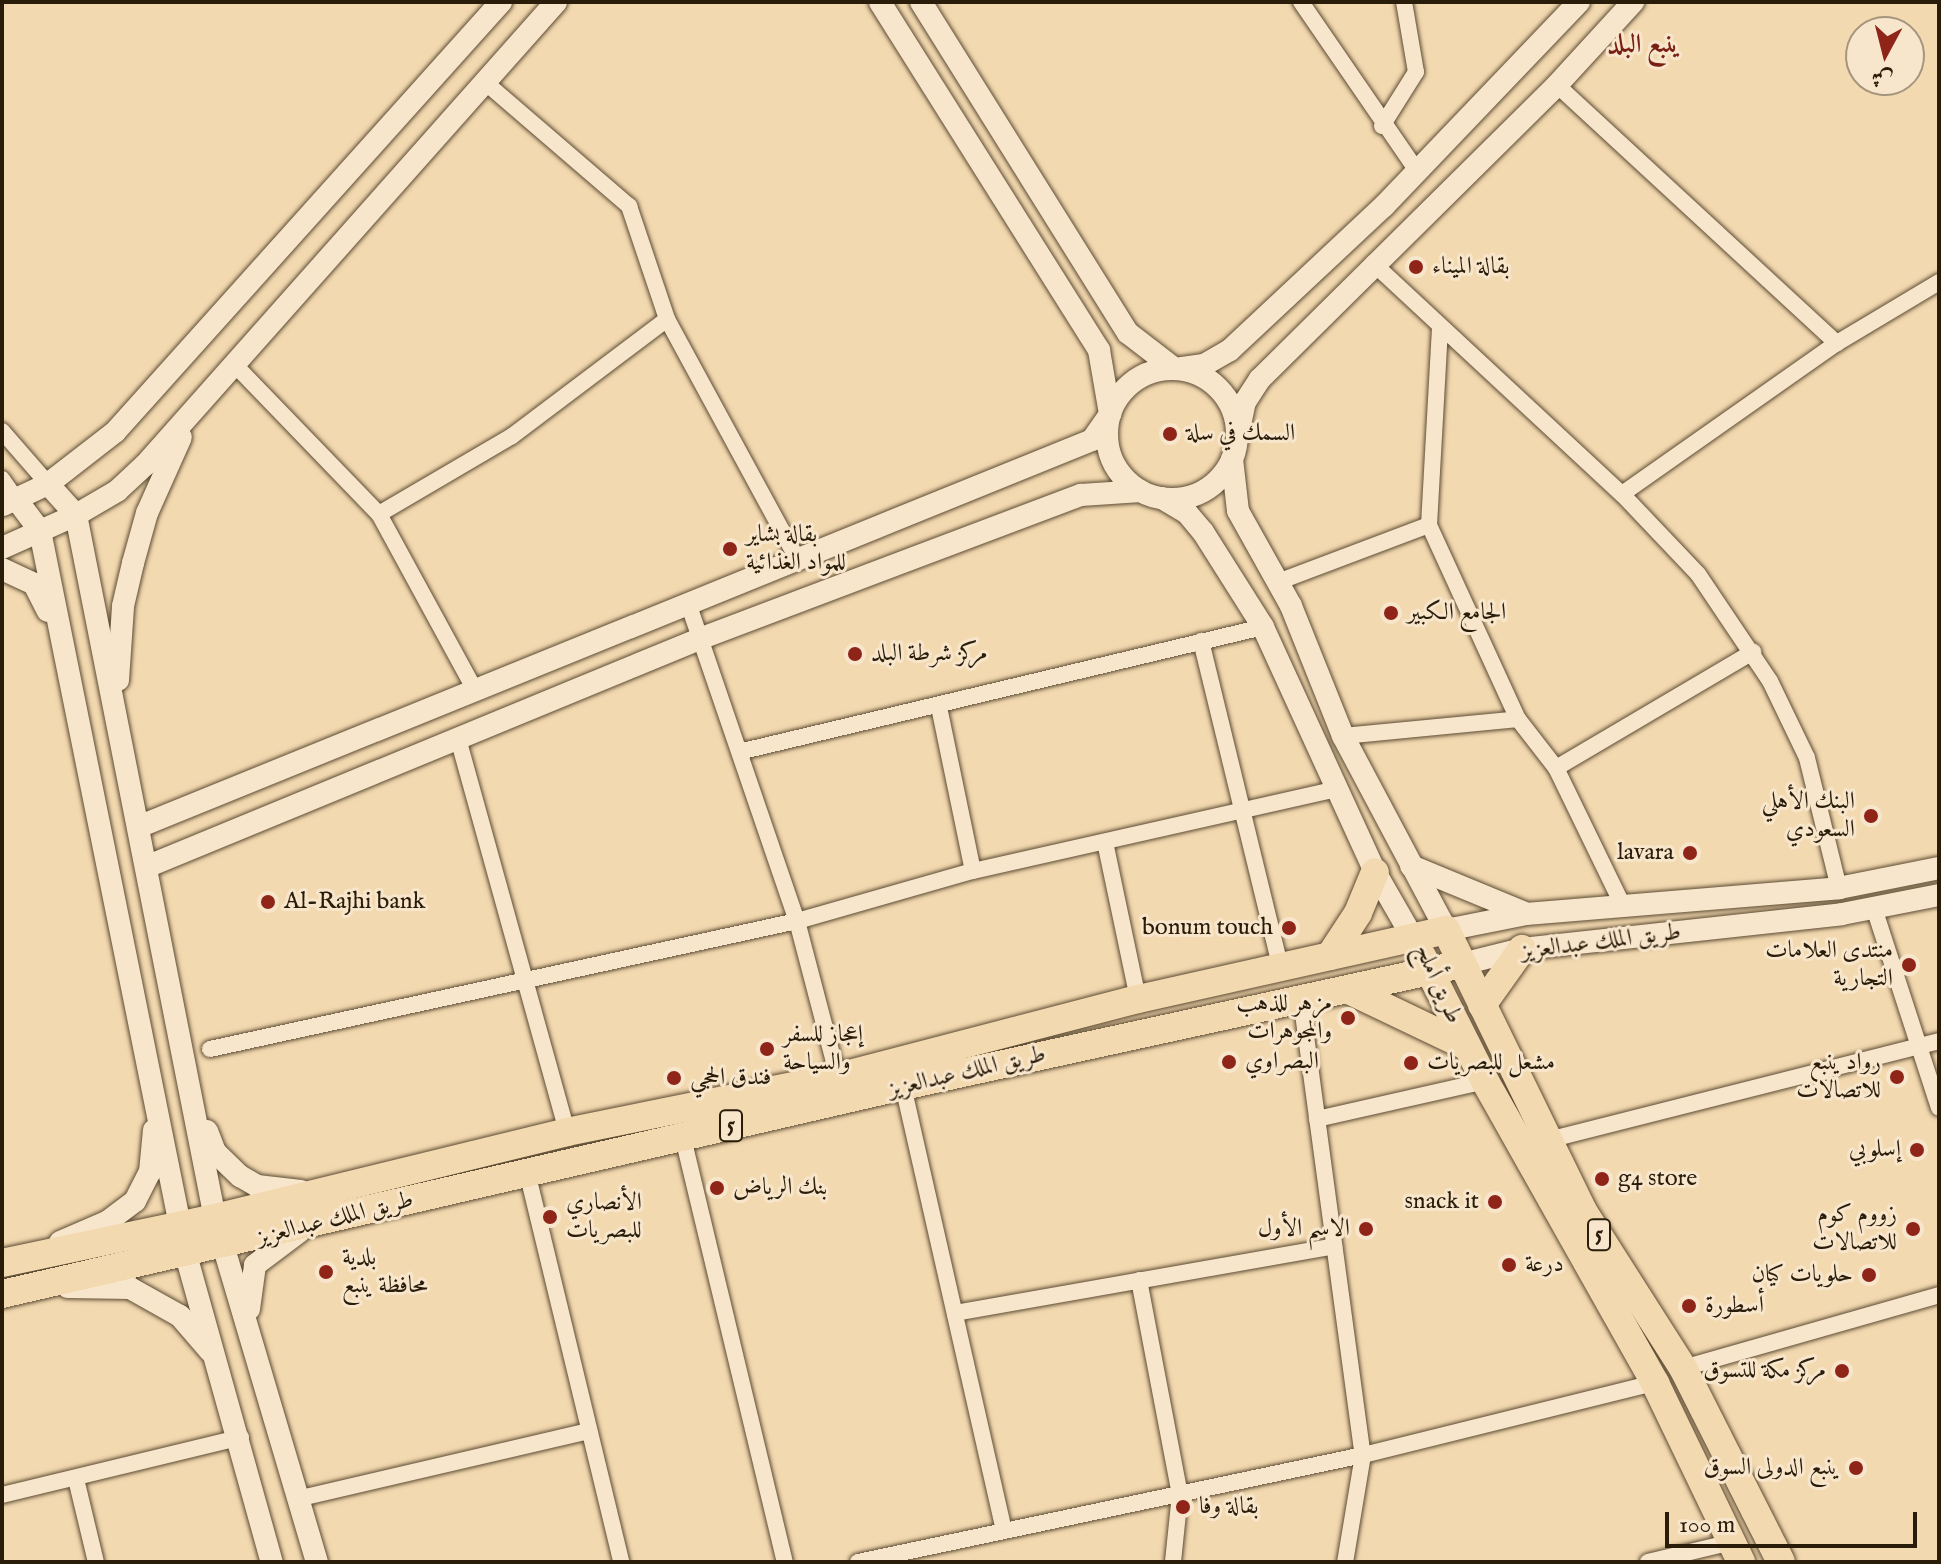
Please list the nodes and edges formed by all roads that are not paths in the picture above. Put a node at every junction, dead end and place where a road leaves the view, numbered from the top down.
1 (501, 2) edge
2 (556, 2) edge
3 (880, 2) edge
4 (921, 2) edge
5 (1301, 2) edge
6 (1404, 2) edge
7 (1579, 2) edge
8 (1633, 2) edge
9 (486, 83) junction
10 (1557, 85) junction
11 (1382, 126) junction
12 (1417, 171) junction
13 (1373, 263) junction
14 (1939, 282) edge
15 (667, 319) junction
16 (1440, 327) junction
17 (1837, 343) junction
18 (234, 364) junction
19 (1175, 369) junction
20 (203, 398) junction
21 (1110, 414) junction
22 (2, 431) edge
23 (1235, 449) junction
24 (2, 479) edge
25 (48, 484) junction
26 (1622, 494) junction
27 (1152, 495) junction
28 (9, 502) edge
29 (379, 514) junction
30 (76, 515) junction
31 (1429, 525) junction
32 (40, 531) junction
33 (2, 548) edge
34 (796, 557) junction
35 (2, 569) edge
36 (1278, 582) junction
37 (688, 603) junction
38 (1263, 627) junction
39 (702, 638) junction
40 (1201, 641) junction
41 (1753, 652) junction
42 (68, 672) junction
43 (475, 690) junction
44 (939, 707) junction
45 (1518, 719) junction
46 (1343, 736) junction
47 (121, 741) junction
48 (459, 742) junction
49 (743, 751) junction
50 (1556, 768) junction
51 (1336, 789) junction
52 (1246, 809) junction
53 (138, 827) junction
54 (1105, 842) junction
55 (1411, 866) junction
56 (146, 867) junction
57 (1939, 868) edge
58 (973, 871) junction
59 (1375, 872) junction
60 (1839, 888) junction
61 (1939, 895) edge
62 (1623, 906) junction
63 (1874, 908) junction
64 (1526, 914) junction
65 (797, 921) junction
66 (1446, 930) junction
67 (1413, 938) junction
68 (1522, 949) junction
69 (1330, 956) junction
70 (1462, 964) junction
71 (1280, 965) junction
72 (1429, 971) junction
73 (527, 981) junction
74 (1349, 990) junction
75 (1138, 999) junction
76 (1301, 999) junction
77 (1482, 1005) junction
78 (1939, 1041) edge
79 (1466, 1046) junction
80 (1920, 1048) junction
81 (210, 1049) dead end
82 (838, 1077) junction
83 (1485, 1081) junction
84 (903, 1086) junction
85 (191, 1094) junction
86 (156, 1101) junction
87 (1939, 1108) edge
88 (1317, 1119) junction
89 (567, 1132) junction
90 (683, 1138) junction
91 (1548, 1140) junction
92 (527, 1172) junction
93 (327, 1191) junction
94 (340, 1217) junction
95 (215, 1218) junction
96 (181, 1226) junction
97 (222, 1246) junction
98 (1334, 1246) junction
99 (186, 1255) junction
100 (7, 1262) edge
101 (1139, 1280) junction
102 (10, 1292) edge
103 (1939, 1295) edge
104 (955, 1313) junction
105 (252, 1334) junction
106 (219, 1364) junction
107 (1683, 1368) junction
108 (1655, 1383) junction
109 (589, 1431) junction
110 (241, 1437) junction
111 (1363, 1455) junction
112 (76, 1479) junction
113 (1180, 1494) junction
114 (2, 1495) edge
115 (301, 1498) junction
116 (1004, 1531) junction
117 (1736, 1552) edge
118 (96, 1562) edge
119 (272, 1562) edge
120 (317, 1562) edge
121 (621, 1562) edge
122 (785, 1562) edge
123 (858, 1562) edge
124 (1173, 1562) edge
125 (1345, 1562) edge
126 (1648, 1562) edge
127 (1781, 1562) edge

1 - 25 street
2 - 9 street
3 - 21 street
4 - 19 street
5 - 11 street
6 - 11 street
7 - 12 street
8 - 10 street
9 - 15 street
9 - 18 street
10 - 13 street
10 - 17 street
11 - 12 street
12 - 19 street
13 - 16 street
13 - 23 street
14 - 17 street
15 - 29 street
15 - 34 street
16 - 26 street
16 - 31 street
17 - 26 street
18 - 20 street
18 - 29 street
19 - 21 street
19 - 23 street
20 - 30 street
20 - 47 street
21 - 27 street
21 - 34 street
22 - 25 street
23 - 27 street
23 - 36 street
24 - 28 street
25 - 28 street
25 - 30 street
26 - 41 street
27 - 38 street
27 - 39 street
28 - 32 street
29 - 43 street
30 - 32 street
30 - 47 street
31 - 36 street
31 - 45 street
32 - 33 street
32 - 42 street
34 - 37 street
35 - 42 street
36 - 46 street
37 - 39 street
37 - 43 street
38 - 40 street
38 - 51 street
39 - 48 street
39 - 49 street
40 - 44 street
40 - 52 street
41 - 50 street
41 - 60 street
42 - 86 street
43 - 53 street
44 - 49 street
44 - 58 street
45 - 46 street
45 - 50 street
46 - 55 street
47 - 53 street
48 - 56 street
48 - 73 street
49 - 65 street
50 - 62 street
51 - 52 street
51 - 59 street
52 - 54 street
52 - 71 street
53 - 56 street
54 - 58 street
54 - 75 street
55 - 64 street
55 - 66 street
56 - 85 street
57 - 60 street, طريق الملك عبدالعزيز
58 - 65 street
59 - 67 street
59 - 69 highway
60 - 62 street, طريق الملك عبدالعزيز
61 - 63 street, طريق الملك عبدالعزيز
62 - 64 street, طريق الملك عبدالعزيز
63 - 68 street, طريق الملك عبدالعزيز
63 - 80 street
64 - 66 street, طريق الملك عبدالعزيز
65 - 73 street
65 - 82 street
66 - 67 highway, طريق أملج / 5
66 - 70 highway, طريق أملج / 5
67 - 69 highway, طريق الملك عبدالعزيز / 5
67 - 72 highway, طريق أملج / 5
68 - 70 street, طريق الملك عبدالعزيز
68 - 77 highway
69 - 71 highway, طريق الملك عبدالعزيز / 5
70 - 72 highway, طريق الملك عبدالعزيز / 5
70 - 77 highway, طريق أملج / 5
71 - 75 highway, طريق الملك عبدالعزيز / 5
72 - 74 highway, طريق الملك عبدالعزيز / 5
72 - 79 highway, طريق أملج / 5
73 - 81 street
73 - 89 street
74 - 76 highway, طريق الملك عبدالعزيز / 5
74 - 79 highway
75 - 82 highway, طريق الملك عبدالعزيز / 5
76 - 84 highway, طريق الملك عبدالعزيز / 5
76 - 88 street
77 - 91 highway, طريق أملج / 5
78 - 80 street
79 - 83 highway, طريق أملج / 5
80 - 87 street
80 - 91 street
82 - 89 highway, طريق الملك عبدالعزيز / 5
83 - 88 street
83 - 108 highway, طريق أملج / 5
84 - 90 highway, طريق الملك عبدالعزيز / 5
84 - 104 street
85 - 93 street
85 - 95 street
86 - 96 street
86 - 100 street
88 - 98 street
89 - 93 highway, طريق الملك عبدالعزيز / 5
90 - 92 highway, طريق الملك عبدالعزيز / 5
90 - 122 street
91 - 107 highway, طريق أملج / 5
92 - 94 highway, طريق الملك عبدالعزيز / 5
92 - 109 street
93 - 95 highway, طريق الملك عبدالعزيز / 5
94 - 97 highway, طريق الملك عبدالعزيز / 5
94 - 105 street
95 - 96 highway, طريق الملك عبدالعزيز / 5
95 - 97 street
96 - 99 street
96 - 100 highway, طريق الملك عبدالعزيز / 5
97 - 99 highway, طريق الملك عبدالعزيز / 5
97 - 105 street
98 - 101 street
98 - 111 street
99 - 102 highway, طريق الملك عبدالعزيز / 5
99 - 106 street
101 - 104 street
101 - 113 street
102 - 106 street
103 - 107 street
104 - 116 street
105 - 115 street
106 - 110 street
107 - 127 highway, طريق أملج / 5
108 - 111 street
108 - 117 highway, طريق أملج / 5
109 - 115 street
109 - 121 street
110 - 112 street
110 - 119 street
111 - 113 street
111 - 125 street
112 - 114 street
112 - 118 street
113 - 116 street
113 - 124 street
115 - 120 street
116 - 123 street
117 - 126 street

